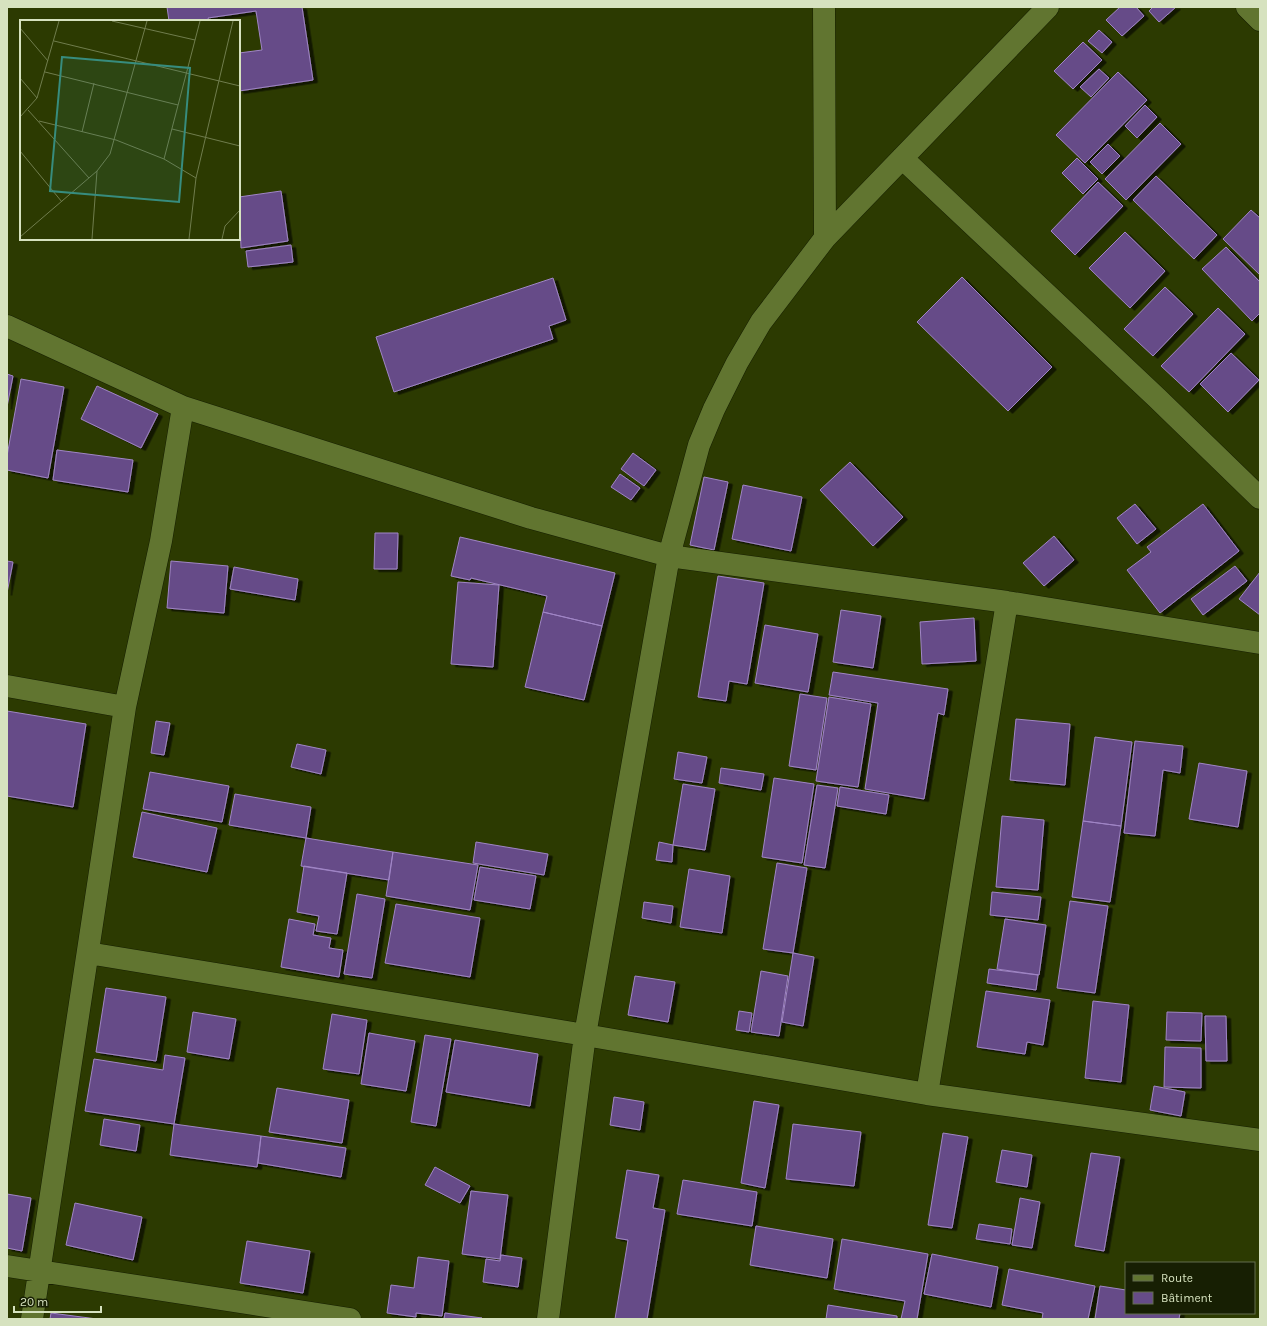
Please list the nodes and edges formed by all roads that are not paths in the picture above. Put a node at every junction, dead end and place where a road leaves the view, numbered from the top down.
1 (824, 7) edge
2 (1048, 7) edge
3 (1247, 7) edge
4 (1260, 20) edge
5 (902, 158) junction
6 (825, 238) junction
7 (7, 326) edge
8 (183, 407) junction
9 (1260, 498) edge
10 (670, 556) junction
11 (1007, 602) junction
12 (1260, 643) edge
13 (7, 686) edge
14 (125, 707) junction
15 (88, 953) junction
16 (586, 1035) junction
17 (927, 1094) junction
18 (1260, 1140) edge
19 (7, 1266) edge
20 (40, 1271) junction
21 (32, 1319) edge
22 (350, 1319) edge
23 (548, 1319) edge

1 - 6 street
2 - 5 street
3 - 4 street
5 - 6 street
5 - 9 street
6 - 10 street
7 - 8 street
8 - 10 street
8 - 14 street
10 - 11 street
10 - 16 street
11 - 12 street
11 - 17 street
13 - 14 street
14 - 15 street
15 - 16 street
15 - 20 street
16 - 17 street
16 - 23 street
17 - 18 street
19 - 20 street
20 - 21 street
20 - 22 street

